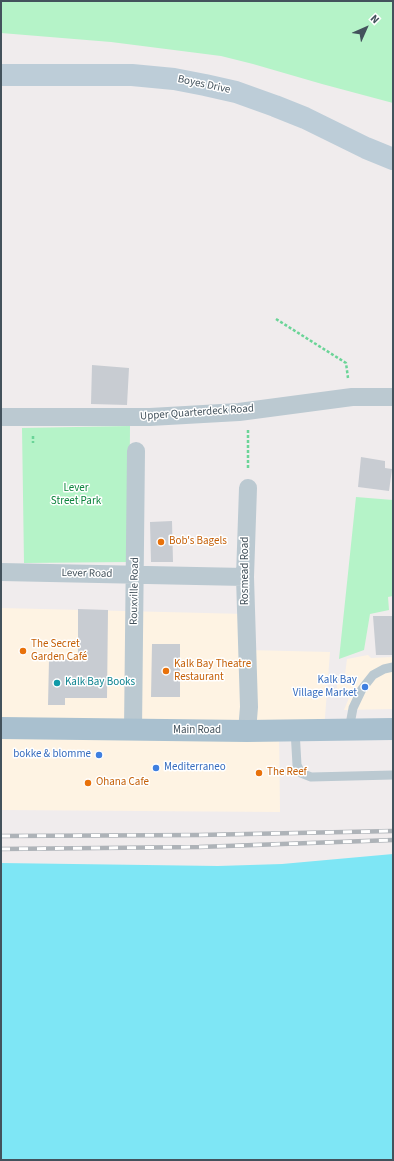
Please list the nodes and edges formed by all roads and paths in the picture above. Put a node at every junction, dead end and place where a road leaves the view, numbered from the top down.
1 (1, 75) edge
2 (393, 159) edge
3 (276, 318) dead end
4 (352, 397) junction
5 (393, 398) edge
6 (248, 411) junction
7 (1, 417) edge
8 (136, 451) dead end
9 (248, 488) joint
10 (1, 572) edge
11 (135, 576) junction
12 (245, 577) junction
13 (393, 666) edge
14 (1, 728) edge
15 (393, 729) edge
16 (133, 730) junction
17 (295, 730) junction
18 (349, 730) junction
19 (247, 731) junction
20 (393, 775) edge

1 - 2 main road, Boyes Drive
3 - 4 path
4 - 5 street, Upper Quarterdeck Road
4 - 6 street, Upper Quarterdeck Road
6 - 7 street, Upper Quarterdeck Road
6 - 9 path
8 - 11 street, Rouxville Road
9 - 12 street, Rosmead Road
10 - 11 street, Lever Road
11 - 12 street, Lever Road
11 - 16 street, Rouxville Road
12 - 19 street, Rosmead Road
13 - 18 lane
14 - 16 main road, Main Road
15 - 18 main road, Main Road
16 - 19 main road, Main Road
17 - 18 main road, Main Road
17 - 19 main road, Main Road
17 - 20 lane

